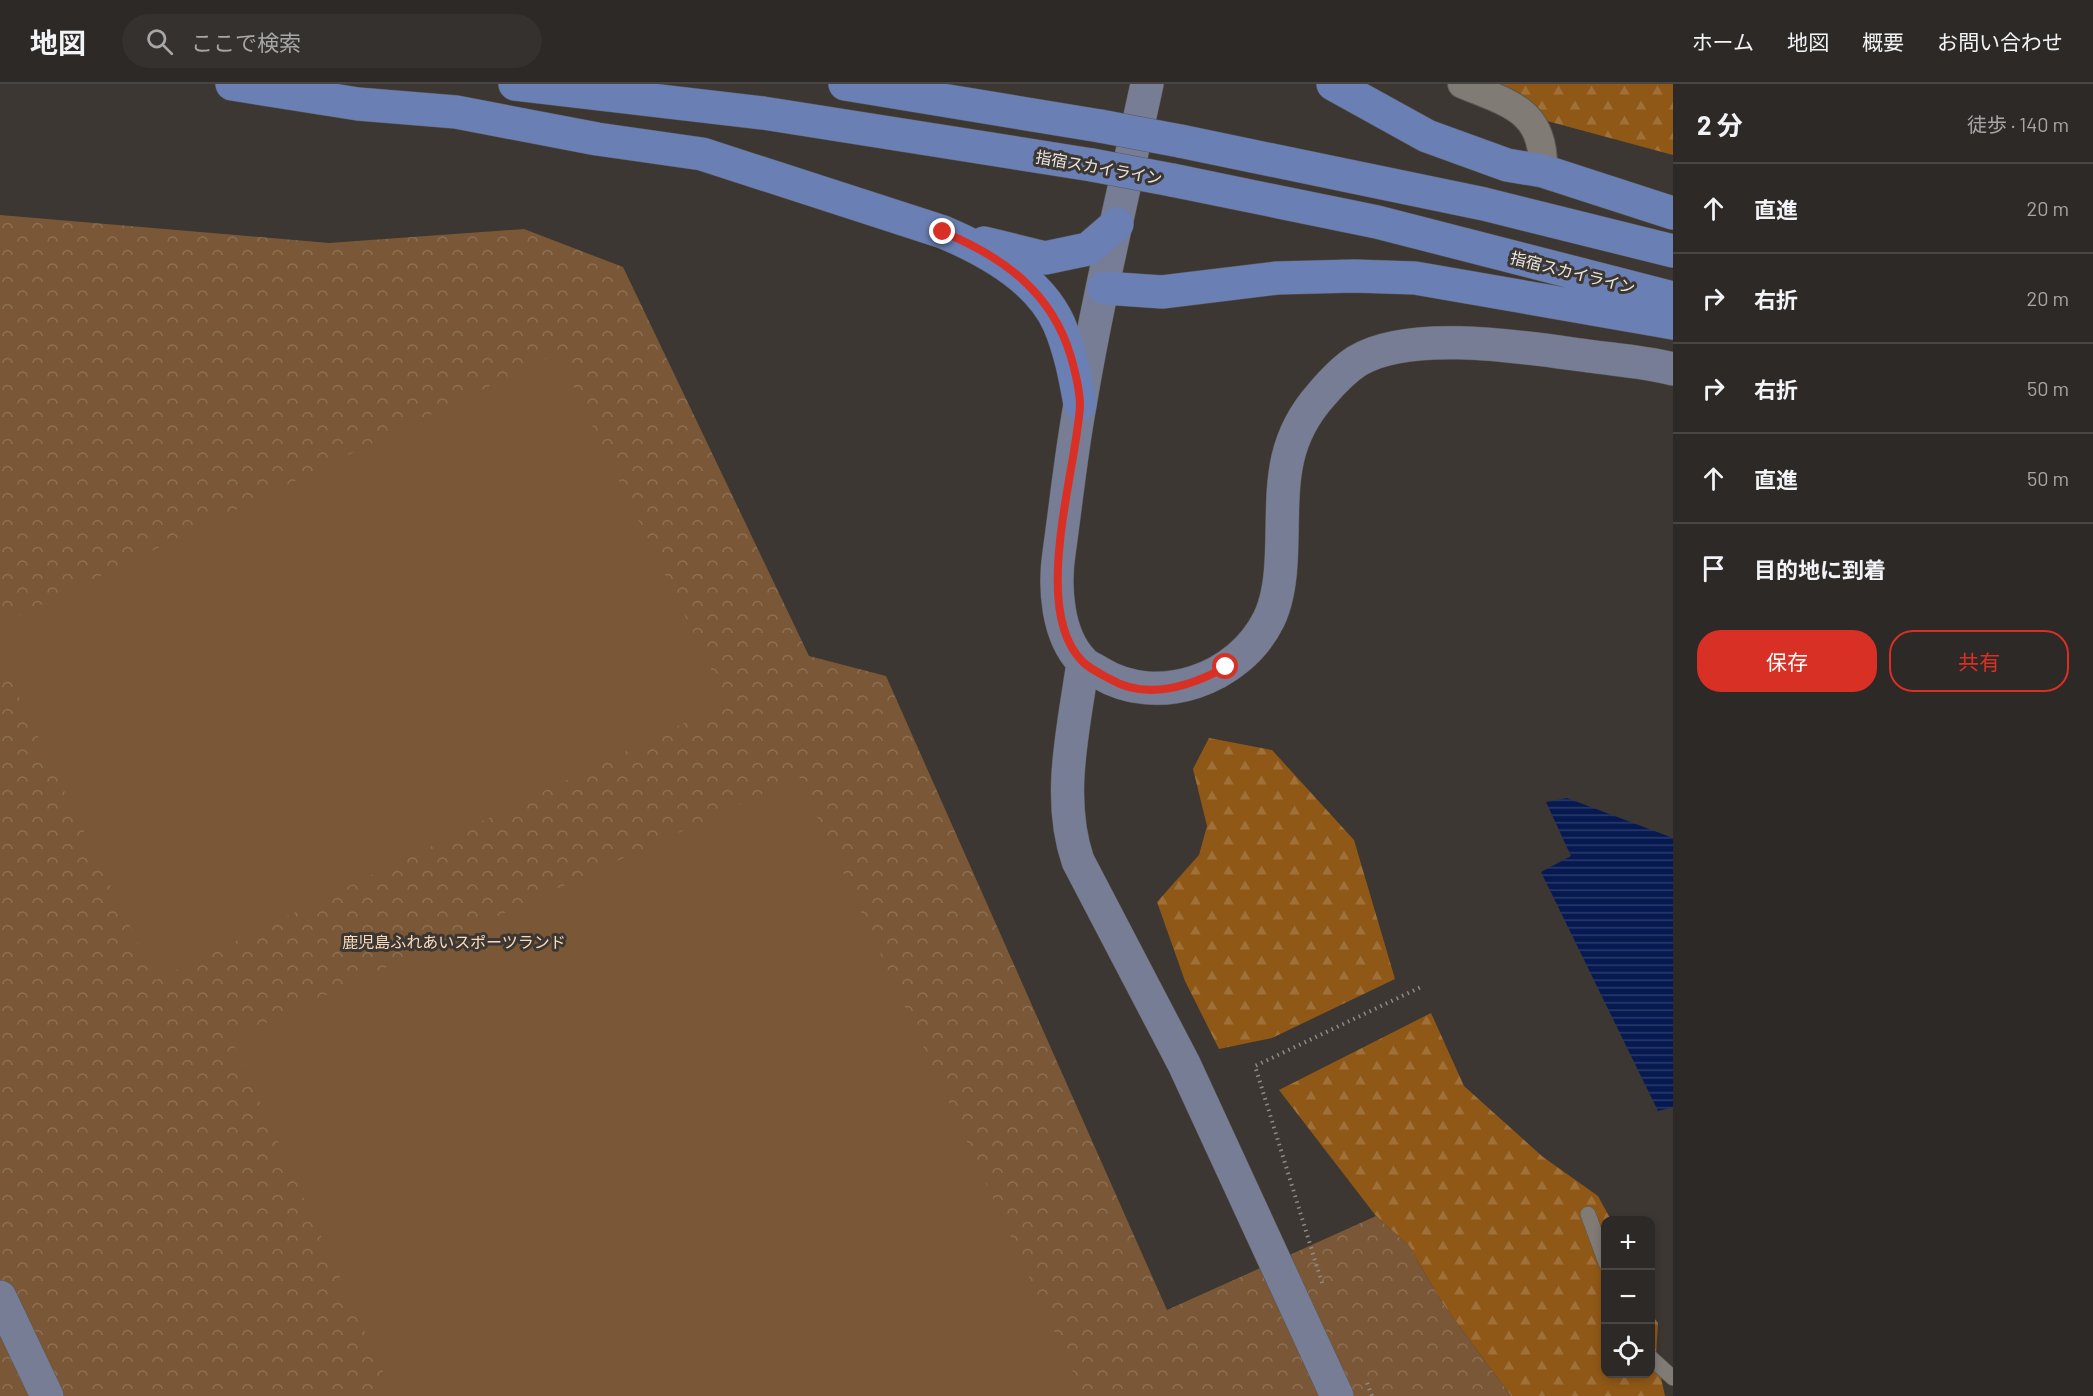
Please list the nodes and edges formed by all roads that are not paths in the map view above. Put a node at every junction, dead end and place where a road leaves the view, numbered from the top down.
1 (232, 84) edge
2 (515, 84) edge
3 (845, 84) edge
4 (1147, 84) edge
5 (1333, 84) edge
6 (1462, 84) edge
7 (1543, 171) junction
8 (1673, 213) edge
9 (1117, 224) junction
10 (943, 232) junction
11 (1673, 250) edge
12 (1104, 288) junction
13 (1673, 298) edge
14 (1673, 323) edge
15 (1673, 369) edge
16 (1080, 404) junction
17 (1083, 662) junction
18 (1588, 1214) dead end
19 (1601, 1251) edge
20 (0, 1297) edge
21 (1655, 1362) edge
22 (1673, 1378) edge
23 (47, 1396) edge
24 (1336, 1396) edge

1 - 10 main road
2 - 13 main road, 指宿スカイライン, bridge
3 - 11 main road, bridge
4 - 9 street
5 - 7 main road
6 - 7 street
7 - 8 main road
9 - 10 main road
9 - 12 street
10 - 16 main road
12 - 14 main road
12 - 16 street
15 - 17 street
16 - 17 street
17 - 24 street
18 - 19 lane
20 - 23 street
21 - 22 lane

